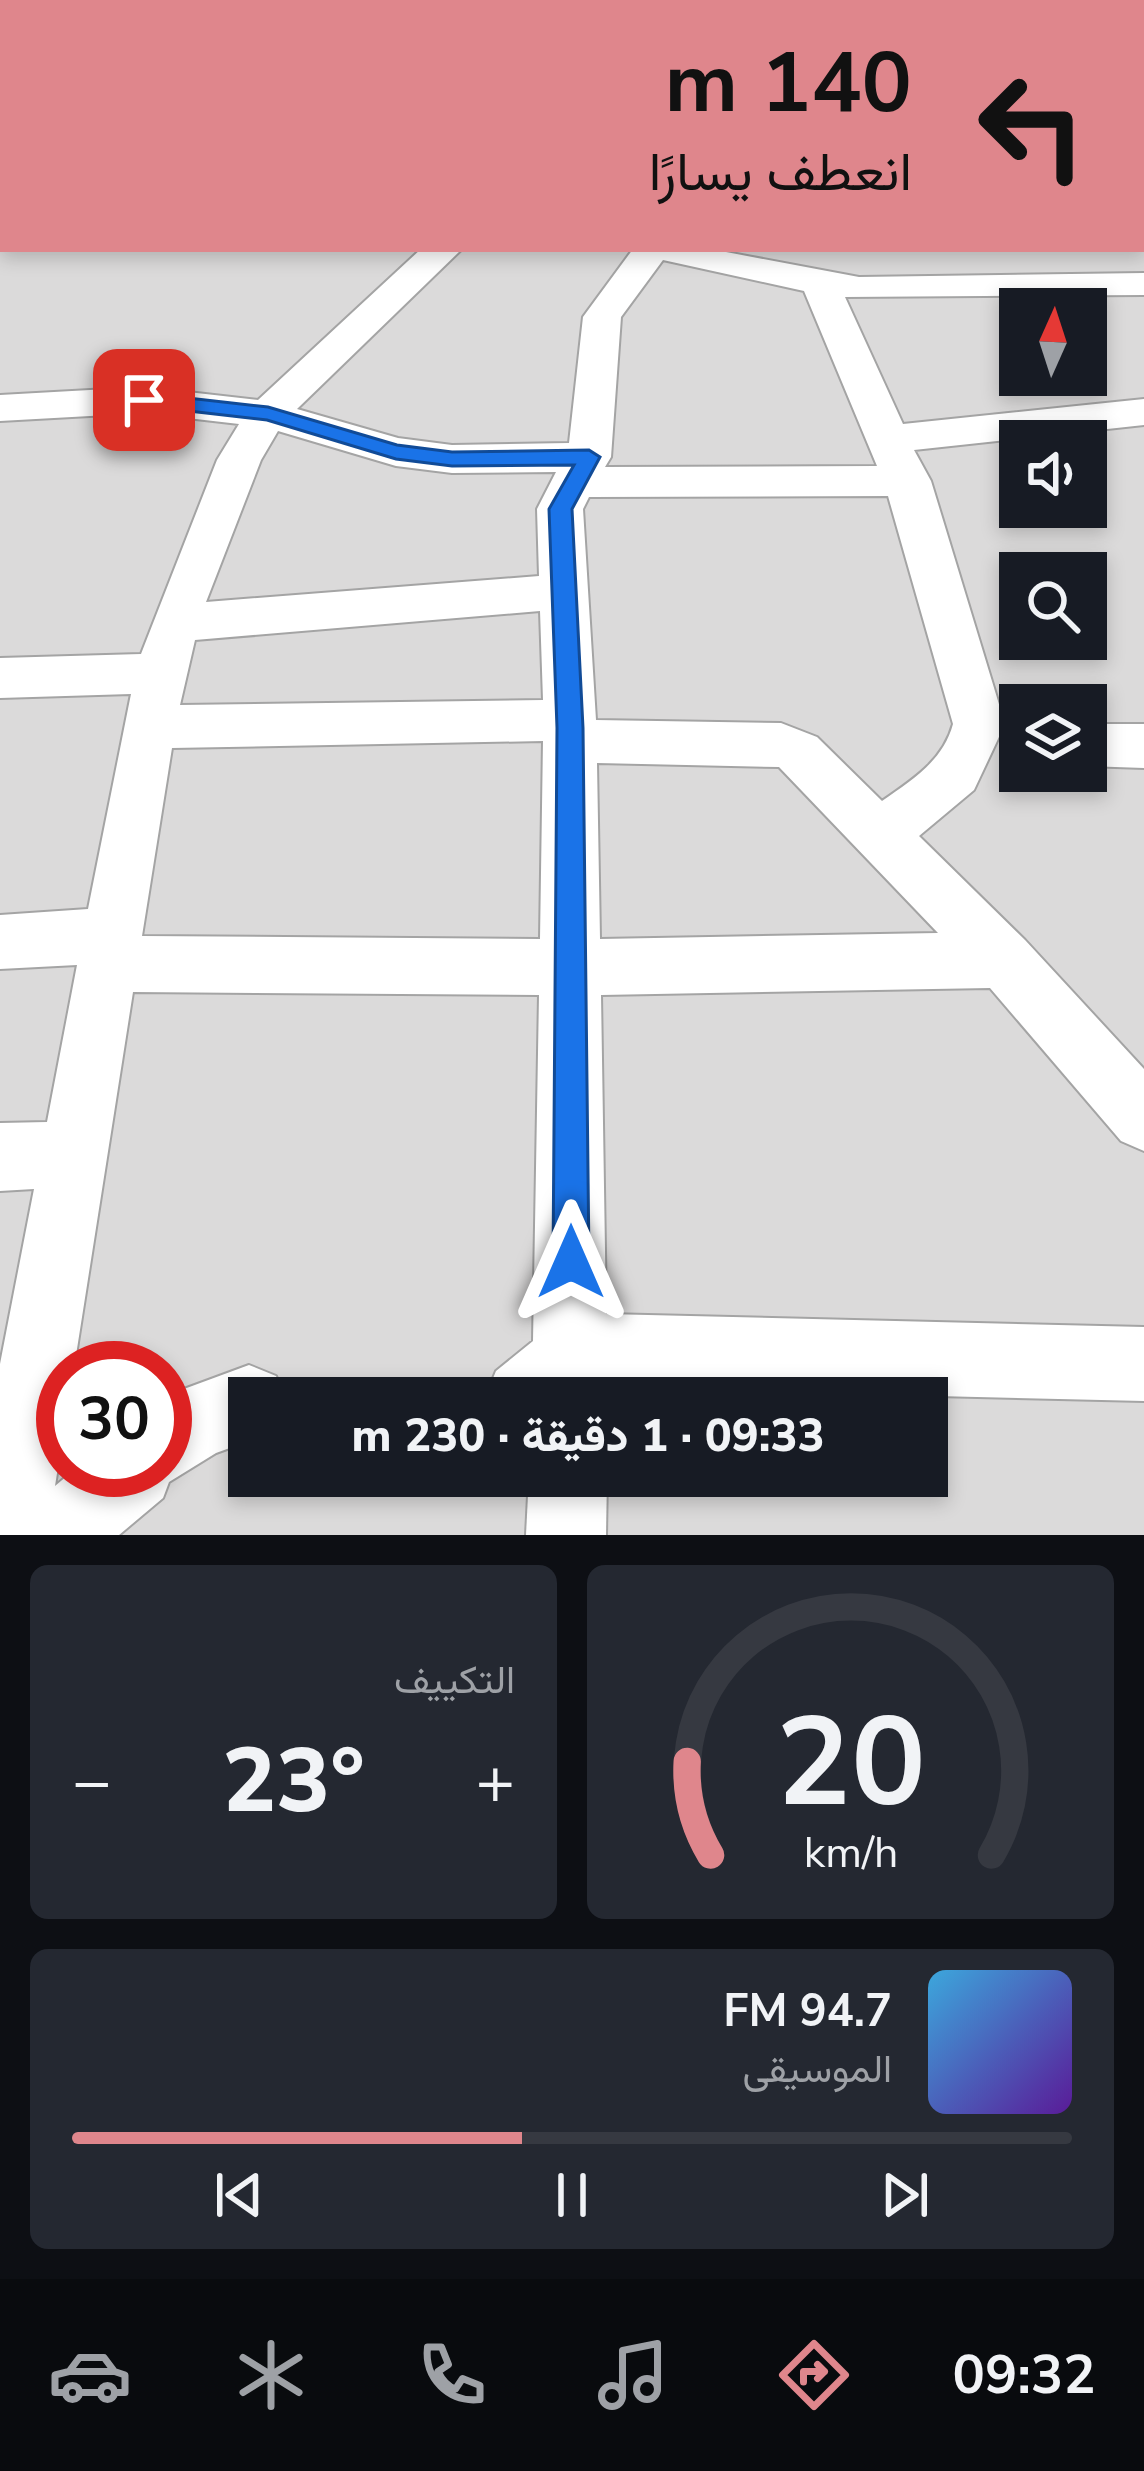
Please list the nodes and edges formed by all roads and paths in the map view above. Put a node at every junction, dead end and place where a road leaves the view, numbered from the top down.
1 (440, 252) edge
2 (650, 252) edge
3 (676, 252) edge
4 (820, 284) junction
5 (1144, 284) edge
6 (0, 408) edge
7 (1144, 412) edge
8 (268, 414) junction
9 (900, 460) junction
10 (580, 470) junction
11 (564, 592) junction
12 (161, 675) junction
13 (0, 678) edge
14 (570, 730) junction
15 (998, 745) edge
16 (1107, 746) edge
17 (1144, 746) edge
18 (879, 833) junction
19 (0, 942) edge
20 (110, 949) junction
21 (1004, 960) junction
22 (572, 967) junction
23 (1144, 1118) edge
24 (74, 1154) junction
25 (0, 1157) edge
26 (1144, 1364) edge
27 (554, 1377) edge
28 (567, 1377) edge
29 (228, 1411) edge
30 (192, 1424) edge
31 (103, 1497) edge
32 (567, 1497) edge
33 (7, 1535) edge
34 (58, 1535) edge
35 (566, 1535) edge

1 - 8 street
2 - 10 street
3 - 4 street
4 - 5 street
4 - 9 street
6 - 8 street
7 - 9 street
8 - 10 street
8 - 12 street
9 - 10 street
9 - 15 street
10 - 11 street
11 - 12 street
11 - 14 street
12 - 13 street
12 - 14 street
12 - 20 street
14 - 18 street
14 - 22 street
15 - 18 street
16 - 17 street
18 - 21 street
19 - 20 street
20 - 22 street
20 - 24 street
21 - 22 street
21 - 23 street
22 - 27 street
24 - 25 street
24 - 33 street
26 - 28 street
29 - 30 street
31 - 34 street
32 - 35 street

